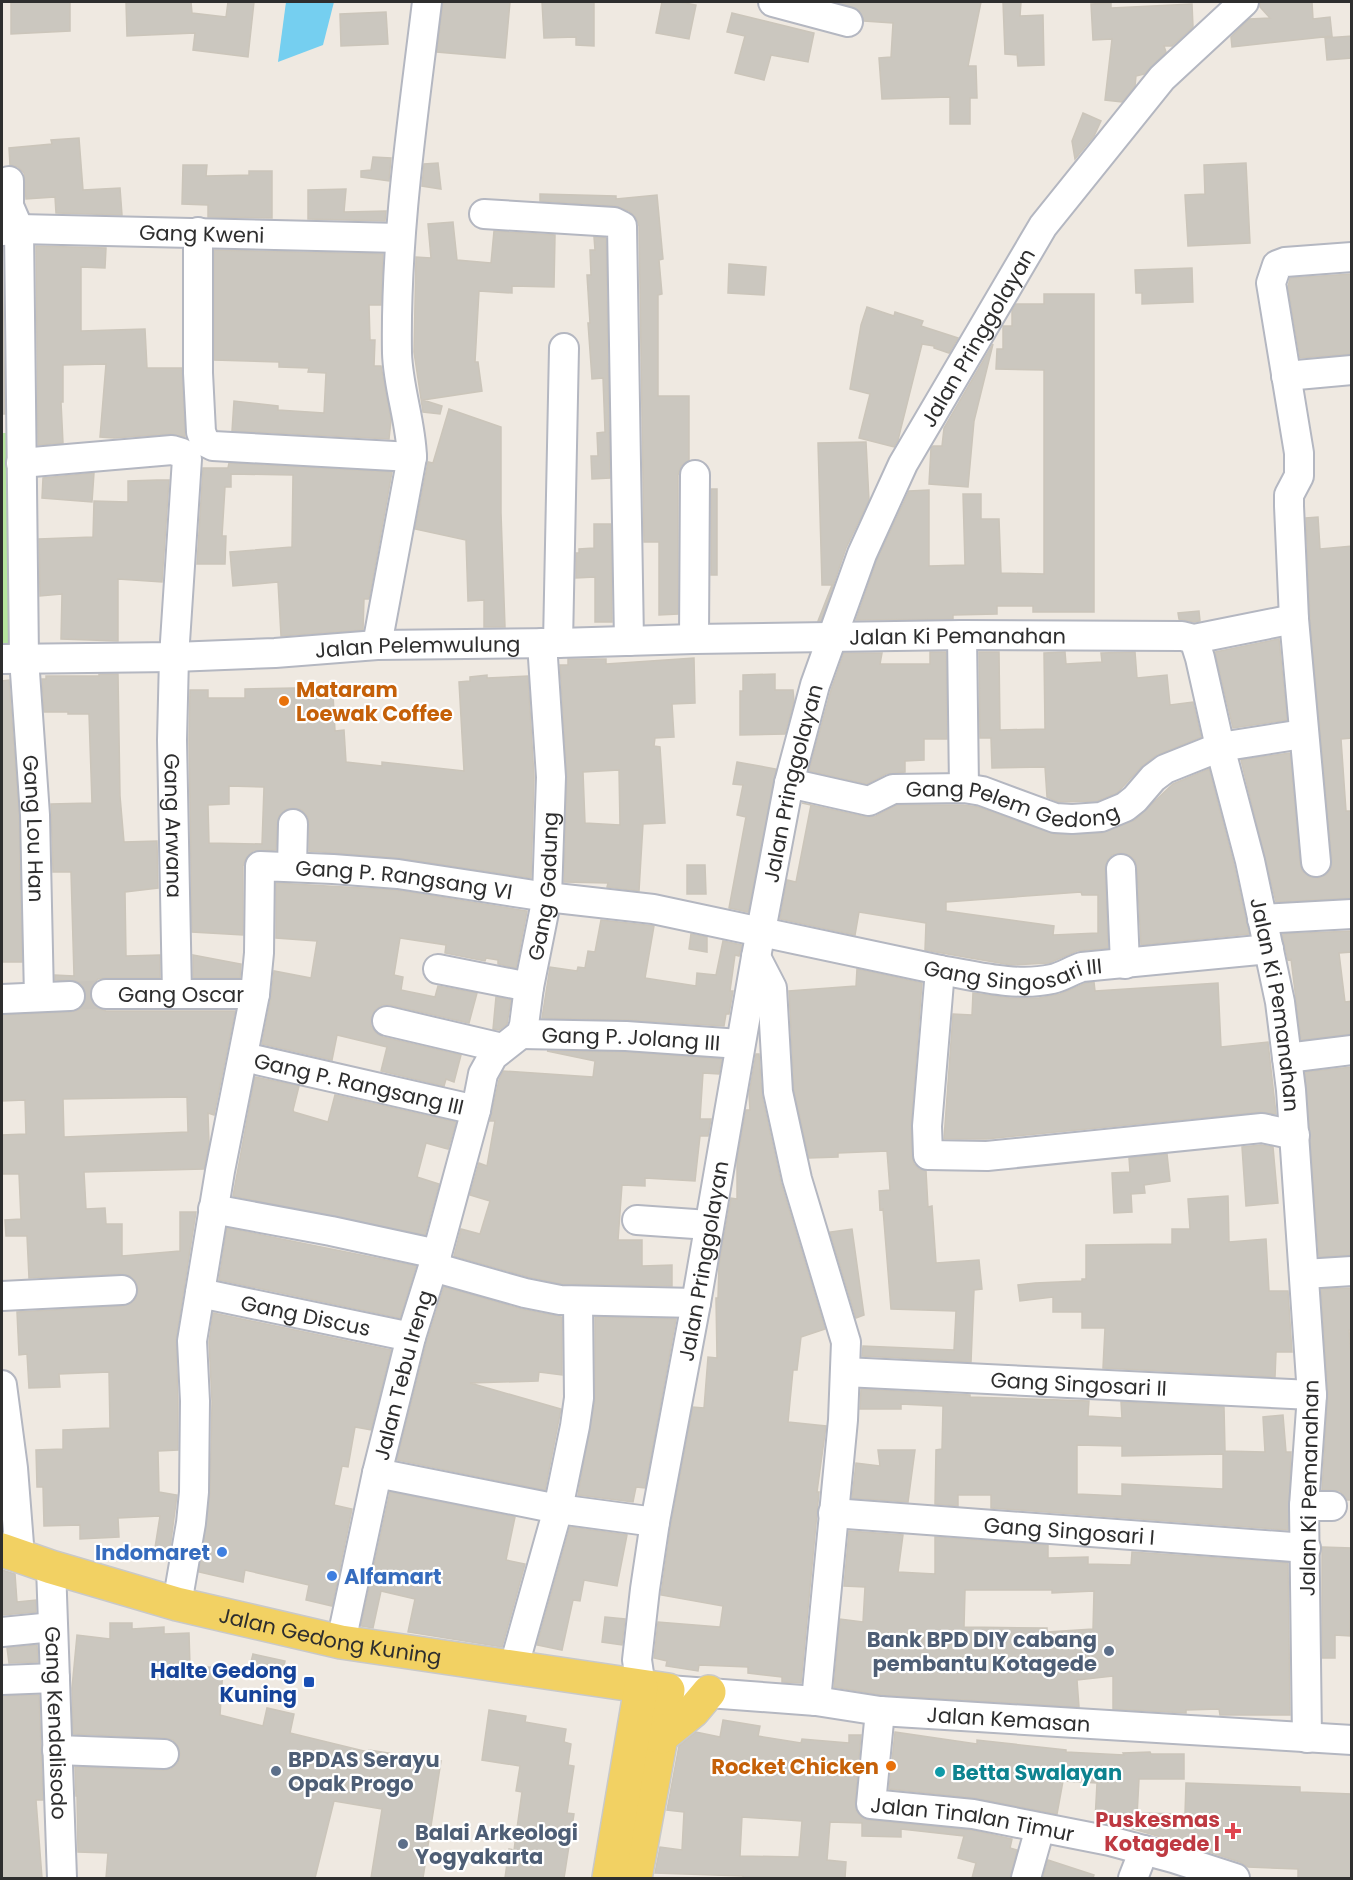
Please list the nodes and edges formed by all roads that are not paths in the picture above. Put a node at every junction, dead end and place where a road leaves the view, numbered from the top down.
1 (427, 2) edge
2 (778, 2) edge
3 (1244, 2) edge
4 (848, 21) dead end
5 (9, 181) dead end
6 (484, 214) dead end
7 (10, 230) edge
8 (198, 232) junction
9 (400, 238) junction
10 (1352, 257) edge
11 (564, 348) dead end
12 (1352, 370) edge
13 (1286, 376) junction
14 (412, 458) junction
15 (21, 463) junction
16 (694, 475) dead end
17 (1294, 619) junction
18 (962, 635) junction
19 (833, 638) junction
20 (694, 639) junction
21 (1194, 639) junction
22 (629, 641) junction
23 (550, 643) junction
24 (376, 645) junction
25 (174, 657) junction
26 (13, 658) edge
27 (1303, 734) junction
28 (1220, 747) junction
29 (789, 783) junction
30 (964, 788) junction
31 (293, 824) dead end
32 (1316, 862) dead end
33 (292, 867) junction
34 (1121, 869) dead end
35 (547, 897) junction
36 (1352, 914) edge
37 (1262, 919) junction
38 (758, 944) junction
39 (1269, 949) junction
40 (1125, 964) junction
41 (438, 969) dead end
42 (940, 970) junction
43 (529, 987) junction
44 (106, 994) tunnel mouth
45 (177, 994) junction
46 (255, 994) junction
47 (70, 996) tunnel mouth
48 (39, 998) junction
49 (2, 999) edge
50 (387, 1021) dead end
51 (511, 1041) junction
52 (740, 1044) junction
53 (1352, 1050) edge
54 (244, 1057) junction
55 (1287, 1058) junction
56 (476, 1110) junction
57 (1295, 1135) junction
58 (213, 1209) junction
59 (637, 1220) dead end
60 (709, 1224) junction
61 (435, 1261) junction
62 (1352, 1271) edge
63 (1304, 1274) junction
64 (122, 1290) dead end
65 (200, 1293) junction
66 (2, 1296) edge
67 (578, 1301) junction
68 (696, 1303) junction
69 (411, 1337) junction
70 (845, 1372) junction
71 (2, 1385) edge
72 (1312, 1395) junction
73 (377, 1473) junction
74 (558, 1509) junction
75 (833, 1513) junction
76 (655, 1522) junction
77 (1306, 1548) junction
78 (11, 1554) edge
79 (51, 1567) junction
80 (177, 1604) junction
81 (53, 1627) junction
82 (2, 1632) edge
83 (340, 1642) junction
84 (514, 1666) junction
85 (55, 1678) junction
86 (2, 1680) edge
87 (654, 1688) junction
88 (709, 1692) junction
89 (816, 1701) junction
90 (880, 1711) junction
91 (661, 1737) junction
92 (1307, 1738) junction
93 (1352, 1740) edge
94 (57, 1750) junction
95 (164, 1754) dead end
96 (1040, 1828) junction
97 (1144, 1850) junction
98 (62, 1878) edge
99 (609, 1878) edge
100 (635, 1878) edge
101 (1026, 1878) edge
102 (1133, 1878) edge
103 (1231, 1878) edge

1 - 9 street
2 - 4 street
3 - 19 street, Jalan Pringgolayan
5 - 7 street, Gang Lou Han
6 - 22 street
7 - 8 street, Gang Kweni
7 - 15 street, Gang Lou Han
8 - 9 street, Gang Kweni
8 - 14 street
9 - 14 street
10 - 13 street
11 - 23 street, Gang Gadung
12 - 13 street
13 - 17 street
14 - 24 street
15 - 25 street, Gang Arwana
15 - 26 street, Gang Lou Han
16 - 20 street
17 - 21 street
17 - 27 street
18 - 19 street, Jalan Ki Pemanahan
18 - 21 street, Jalan Ki Pemanahan
18 - 30 street
19 - 20 street, Jalan Pelemwulung
19 - 29 street, Jalan Pringgolayan
20 - 22 street, Jalan Pelemwulung
21 - 28 street, Jalan Ki Pemanahan
22 - 23 street, Jalan Pelemwulung
23 - 24 street, Jalan Pelemwulung
23 - 35 street, Gang Gadung
24 - 25 street, Jalan Pelemwulung
25 - 26 street, Jalan Pelemwulung
25 - 45 street, Gang Arwana
26 - 48 street, Gang Lou Han
27 - 28 street, Gang Pelem Gedong
27 - 32 street
28 - 30 street, Gang Pelem Gedong
28 - 37 street, Jalan Ki Pemanahan
29 - 30 street, Gang Pelem Gedong
29 - 38 street, Jalan Pringgolayan
31 - 33 street
33 - 35 street, Gang P. Rangsang VI
33 - 46 street, Gang P. Rangsang VI
34 - 40 street
35 - 38 street, Gang P. Rangsang VI
35 - 43 street, Gang Gadung
36 - 37 street
37 - 39 street, Jalan Ki Pemanahan
38 - 42 street, Gang Singosari III
38 - 52 street, Jalan Pringgolayan
38 - 70 street
39 - 40 street, Gang Singosari III
39 - 55 street, Jalan Ki Pemanahan
40 - 42 street, Gang Singosari III
41 - 43 street
42 - 57 street
43 - 51 street, Gang Gadung
44 - 45 street, Gang Oscar
45 - 46 street, Gang Oscar
46 - 54 street
47 - 48 street
48 - 49 street
50 - 51 street, Gang P. Jolang III
51 - 52 street, Gang P. Jolang III
51 - 56 street, Gang Gadung
52 - 60 street, Jalan Pringgolayan
53 - 55 street
54 - 56 street, Gang P. Rangsang III
54 - 58 street
55 - 57 street, Jalan Ki Pemanahan
56 - 61 street, Jalan Tebu Ireng
57 - 63 street, Jalan Ki Pemanahan
58 - 61 street
58 - 65 street
59 - 60 street
60 - 68 street, Jalan Pringgolayan
61 - 67 street
61 - 69 street, Jalan Tebu Ireng
62 - 63 street
63 - 72 street, Jalan Ki Pemanahan
64 - 66 street
65 - 69 street, Gang Discus
65 - 80 street
67 - 68 street
67 - 74 street
68 - 76 street, Jalan Pringgolayan
69 - 73 street, Jalan Tebu Ireng
70 - 72 street, Gang Singosari II
70 - 75 street
71 - 78 street
72 - 77 street, Jalan Ki Pemanahan
73 - 74 street
73 - 83 street, Jalan Tebu Ireng
74 - 76 street
74 - 84 street
75 - 77 street, Gang Singosari I
75 - 89 street
76 - 87 street, Jalan Pringgolayan
77 - 92 street, Jalan Ki Pemanahan
78 - 79 main road, Jalan Gedong Kuning
79 - 80 main road, Jalan Gedong Kuning
79 - 81 street, Gang Kendalisodo
80 - 83 main road, Jalan Gedong Kuning
81 - 82 street
81 - 85 street, Gang Kendalisodo
83 - 84 main road, Jalan Gedong Kuning
84 - 87 main road, Jalan Gedong Kuning
85 - 86 street
85 - 94 street, Gang Kendalisodo
87 - 88 street, Jalan Kemasan
87 - 91 main road
87 - 99 main road
88 - 89 street, Jalan Kemasan
88 - 91 main road
89 - 90 street, Jalan Kemasan
90 - 92 street, Jalan Kemasan
90 - 96 street, Jalan Tinalan Timur
91 - 100 main road
92 - 93 street, Jalan Kemasan
94 - 95 street
94 - 98 street, Gang Kendalisodo
96 - 97 street, Jalan Tinalan Timur
96 - 101 street
97 - 102 street
97 - 103 street, Jalan Tinalan Timur

